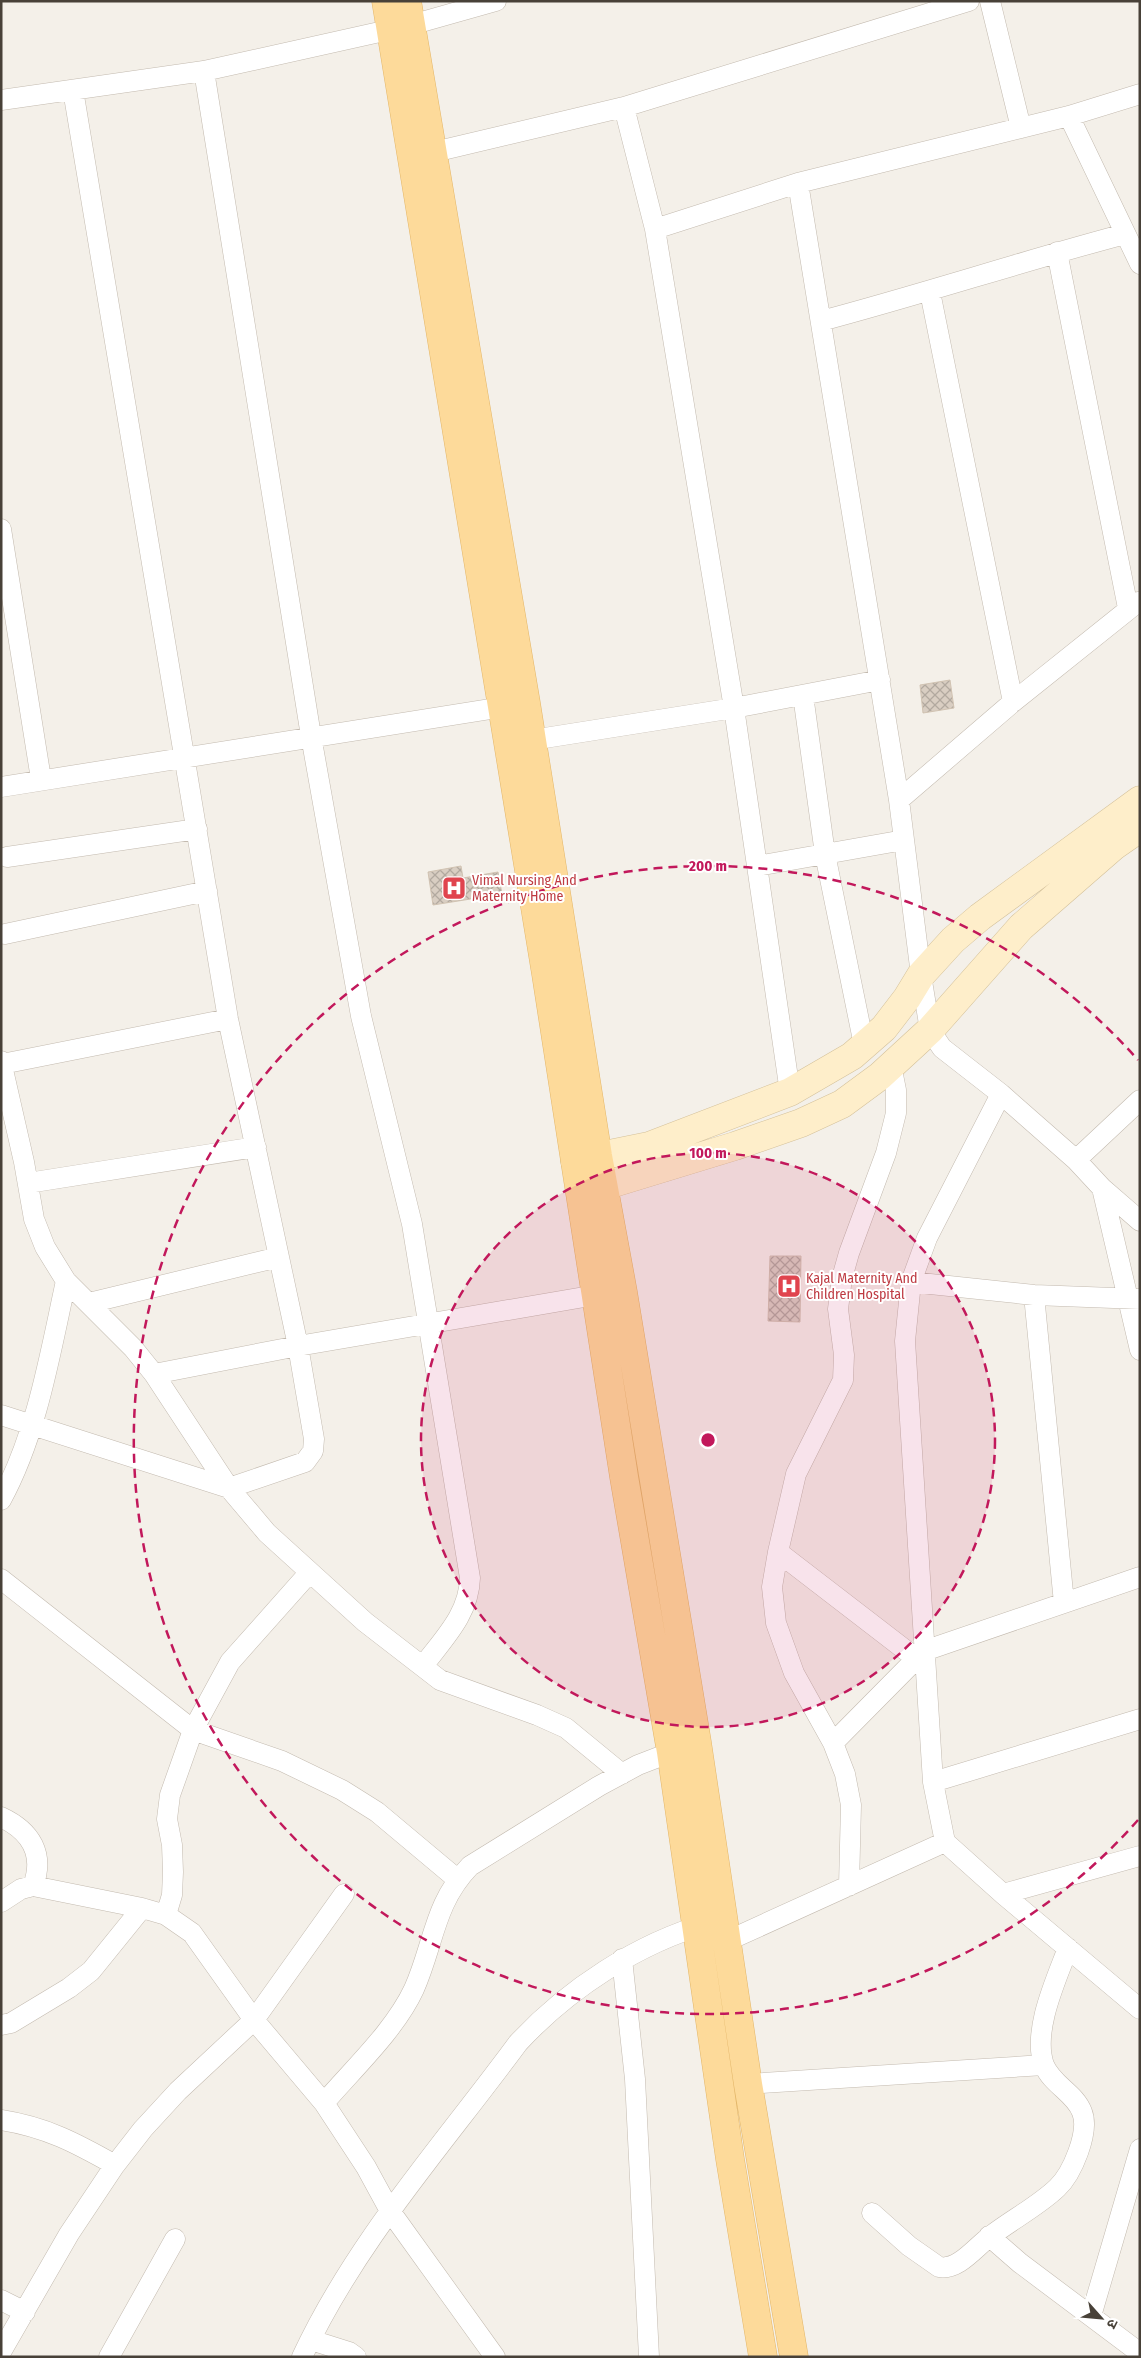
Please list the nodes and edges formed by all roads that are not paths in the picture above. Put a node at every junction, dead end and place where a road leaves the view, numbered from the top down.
1 (386, 1) edge
2 (496, 1) edge
3 (970, 1) edge
4 (990, 1) edge
5 (403, 18) edge
6 (204, 71) junction
7 (73, 90) junction
8 (1140, 94) edge
9 (1, 100) edge
10 (624, 107) junction
11 (1069, 116) junction
12 (1022, 128) junction
13 (434, 152) junction
14 (798, 183) junction
15 (655, 229) junction
16 (1125, 234) junction
17 (1057, 252) junction
18 (1140, 264) edge
19 (930, 292) junction
20 (821, 321) junction
21 (1, 529) edge
22 (1134, 604) edge
23 (880, 680) junction
24 (803, 695) junction
25 (1013, 702) junction
26 (514, 705) junction
27 (734, 708) junction
28 (311, 736) junction
29 (532, 740) junction
30 (184, 756) junction
31 (41, 779) junction
32 (1, 787) edge
33 (899, 800) junction
34 (1140, 800) edge
35 (1140, 828) edge
36 (197, 830) junction
37 (904, 840) junction
38 (826, 854) junction
39 (7, 857) dead end
40 (756, 866) junction
41 (208, 891) junction
42 (5, 934) dead end
43 (921, 975) junction
44 (228, 1019) junction
45 (930, 1030) junction
46 (864, 1045) junction
47 (2, 1063) edge
48 (891, 1066) junction
49 (790, 1092) junction
50 (1001, 1094) junction
51 (1140, 1100) edge
52 (256, 1147) junction
53 (586, 1158) junction
54 (1076, 1160) junction
55 (28, 1183) junction
56 (592, 1188) junction
57 (1102, 1188) junction
58 (1140, 1221) edge
59 (279, 1257) junction
60 (66, 1281) junction
61 (911, 1282) junction
62 (1034, 1294) junction
63 (596, 1295) junction
64 (1134, 1299) edge
65 (89, 1303) junction
66 (427, 1324) junction
67 (298, 1346) junction
68 (1140, 1350) edge
69 (154, 1374) junction
70 (1, 1415) edge
71 (31, 1423) junction
72 (229, 1488) junction
73 (1, 1500) edge
74 (778, 1552) junction
75 (310, 1572) junction
76 (1140, 1577) edge
77 (1, 1579) edge
78 (1064, 1603) junction
79 (920, 1655) junction
80 (423, 1666) junction
81 (1140, 1719) edge
82 (193, 1730) junction
83 (697, 1742) junction
84 (833, 1743) junction
85 (671, 1752) junction
86 (622, 1774) junction
87 (933, 1782) junction
88 (1, 1817) edge
89 (945, 1842) junction
90 (1140, 1856) edge
91 (457, 1879) junction
92 (33, 1886) junction
93 (849, 1886) junction
94 (344, 1894) dead end
95 (1004, 1894) junction
96 (1, 1902) edge
97 (142, 1908) junction
98 (166, 1915) junction
99 (695, 1927) junction
100 (725, 1930) junction
101 (1068, 1948) junction
102 (622, 1959) junction
103 (1140, 2009) edge
104 (254, 2020) junction
105 (1, 2026) edge
106 (1044, 2065) junction
107 (748, 2084) junction
108 (324, 2103) junction
109 (1, 2120) edge
110 (1140, 2149) edge
111 (115, 2165) junction
112 (390, 2211) junction
113 (872, 2213) dead end
114 (989, 2236) junction
115 (176, 2239) dead end
116 (1, 2300) edge
117 (24, 2312) junction
118 (1091, 2316) junction
119 (306, 2348) edge
120 (1, 2352) edge
121 (1140, 2353) edge
122 (109, 2357) edge
123 (356, 2357) edge
124 (495, 2357) edge
125 (649, 2357) edge
126 (763, 2357) edge
127 (794, 2357) edge

1 - 5 main road
2 - 5 street
3 - 10 street
4 - 12 street
5 - 6 street
5 - 13 main road
5 - 26 main road
6 - 7 street
6 - 28 street
7 - 9 street
7 - 30 street
8 - 11 street
10 - 13 street
10 - 15 street
11 - 12 street
11 - 16 street
12 - 14 street
13 - 26 main road
14 - 15 street
14 - 20 street
15 - 27 street
16 - 17 street
16 - 18 street
17 - 19 street
17 - 22 street
19 - 20 street
19 - 25 street
20 - 23 street
21 - 31 street
22 - 25 street
23 - 24 street
23 - 33 street
24 - 27 street
24 - 38 street
25 - 33 street
26 - 28 street
26 - 29 main road
26 - 53 main road
27 - 29 street
27 - 40 street
28 - 30 street
28 - 66 street
29 - 53 main road
30 - 31 street
30 - 36 street
31 - 32 street
33 - 37 street
34 - 43 street
35 - 45 street
36 - 39 street
36 - 41 street
37 - 38 street
37 - 43 street
38 - 40 street
38 - 46 street
40 - 49 street
41 - 42 street
41 - 44 street
43 - 45 street
43 - 46 street
44 - 47 street
44 - 52 street
45 - 48 street
45 - 50 street
46 - 49 street
47 - 55 street
48 - 56 street
48 - 74 street
49 - 53 street
50 - 54 street
50 - 61 street
51 - 54 street
52 - 55 street
52 - 59 street
53 - 56 main road
54 - 57 street
55 - 60 street
56 - 63 main road
56 - 83 main road
57 - 58 street
57 - 64 street
59 - 65 street
59 - 67 street
60 - 65 street
60 - 71 street
61 - 62 street
61 - 79 street
62 - 64 street
62 - 78 street
63 - 66 street
63 - 85 main road
64 - 68 street
65 - 69 street
66 - 67 street
66 - 80 street
67 - 69 street
67 - 72 street
69 - 72 street
70 - 71 street
71 - 72 street
71 - 73 street
72 - 75 street
74 - 79 street
74 - 84 street
75 - 80 street
75 - 82 street
76 - 78 street
77 - 82 street
78 - 79 street
79 - 84 street
79 - 87 street
80 - 86 street
81 - 87 street
82 - 91 street
82 - 98 street
83 - 85 street
83 - 100 main road
84 - 93 street
85 - 86 street
85 - 99 main road
86 - 91 street
87 - 89 street
88 - 92 street
89 - 93 street
89 - 95 street
90 - 95 street
91 - 108 street
92 - 96 street
92 - 97 street
93 - 100 street
94 - 104 street
95 - 101 street
97 - 98 street
97 - 105 street
98 - 104 street
99 - 100 street
99 - 102 street
99 - 126 main road
100 - 107 main road
101 - 103 street
101 - 106 street
102 - 112 street
102 - 125 street
104 - 108 street
104 - 111 street
106 - 107 street
106 - 114 street
107 - 127 main road
108 - 112 street
109 - 111 street
110 - 118 street
111 - 117 street
112 - 119 street
112 - 124 street
113 - 114 street
114 - 118 street
115 - 122 street
116 - 117 street
117 - 120 street
118 - 121 street
119 - 123 street

